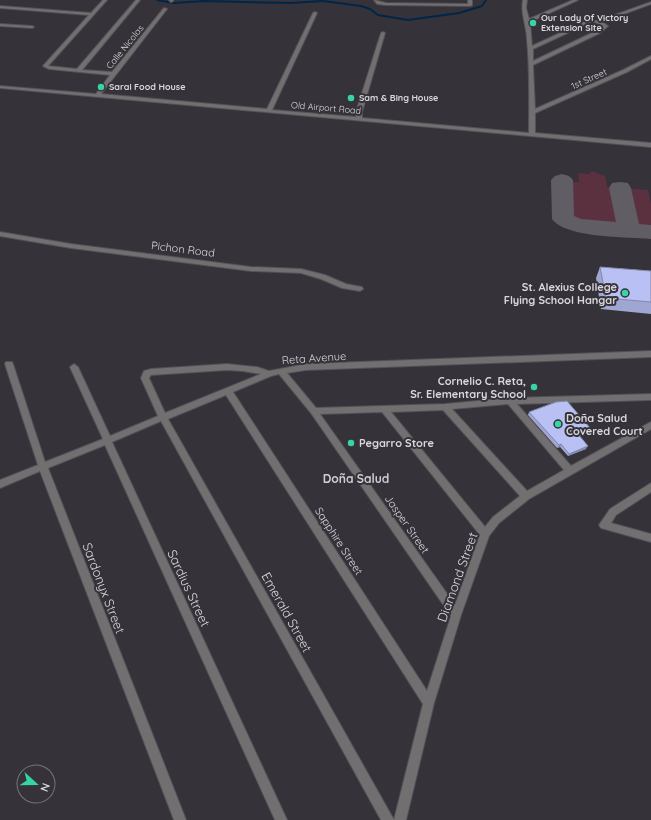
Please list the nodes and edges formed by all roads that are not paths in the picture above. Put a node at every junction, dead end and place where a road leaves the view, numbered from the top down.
1 (105, 0) edge
2 (138, 0) edge
3 (376, 0) edge
4 (525, 0) edge
5 (576, 0) edge
6 (470, 3) edge
7 (651, 3) edge
8 (0, 7) edge
9 (165, 9) dead end
10 (315, 13) dead end
11 (92, 14) junction
12 (528, 21) junction
13 (598, 22) junction
14 (0, 25) edge
15 (32, 27) dead end
16 (383, 33) dead end
17 (530, 49) junction
18 (651, 57) edge
19 (531, 64) junction
20 (78, 71) junction
21 (112, 74) junction
22 (0, 87) edge
23 (98, 96) junction
24 (269, 110) junction
25 (532, 112) junction
26 (359, 118) junction
27 (532, 135) junction
28 (651, 145) edge
29 (0, 234) edge
30 (360, 289) dead end
31 (651, 354) edge
32 (10, 364) dead end
33 (74, 367) dead end
34 (281, 371) junction
35 (269, 374) junction
36 (228, 392) junction
37 (651, 397) edge
38 (510, 401) junction
39 (445, 407) junction
40 (383, 408) junction
41 (314, 411) junction
42 (163, 417) junction
43 (651, 425) edge
44 (107, 440) junction
45 (43, 467) junction
46 (570, 471) junction
47 (0, 484) edge
48 (651, 487) edge
49 (526, 496) junction
50 (485, 534) junction
51 (651, 538) edge
52 (456, 615) junction
53 (429, 703) junction
54 (180, 820) edge
55 (281, 820) edge
56 (388, 820) edge
57 (400, 820) edge

1 - 11 street
2 - 20 street
3 - 6 street
4 - 12 street
5 - 12 street
7 - 13 street
8 - 11 street
9 - 21 street, Calle Nicolas
10 - 24 street
11 - 20 street
12 - 17 street
13 - 17 street
13 - 19 street
14 - 15 street
16 - 26 street
17 - 19 street
18 - 25 street, 1st Street
19 - 25 street
20 - 21 street
21 - 23 street, Calle Nicolas
22 - 23 street, Old Airport Road
23 - 24 street, Old Airport Road
24 - 26 street, Old Airport Road
25 - 27 street
26 - 27 street, Old Airport Road
27 - 28 street, Old Airport Road
29 - 30 street, Pichon Road
31 - 34 street, Reta Avenue
32 - 45 street, Sardonyx Street
33 - 44 street, Sardius Street
34 - 35 street, Reta Avenue
34 - 41 street, Jasper Street
35 - 36 street, Reta Avenue
35 - 42 street, Emerald Street
36 - 42 street, Reta Avenue
36 - 53 street, Sapphire Street
37 - 38 street
38 - 39 street
38 - 46 street
39 - 40 street
39 - 49 street
40 - 41 street
40 - 50 street
41 - 52 street, Jasper Street
42 - 44 street, Reta Avenue
42 - 56 street, Emerald Street
43 - 46 street, Diamond Street
44 - 45 street, Reta Avenue
44 - 55 street, Sardius Street
45 - 47 street, Reta Avenue
45 - 54 street, Sardonyx Street
46 - 49 street, Diamond Street
48 - 51 street
49 - 50 street, Diamond Street
50 - 52 street, Diamond Street
52 - 53 street, Diamond Street
53 - 57 street, Diamond Street

